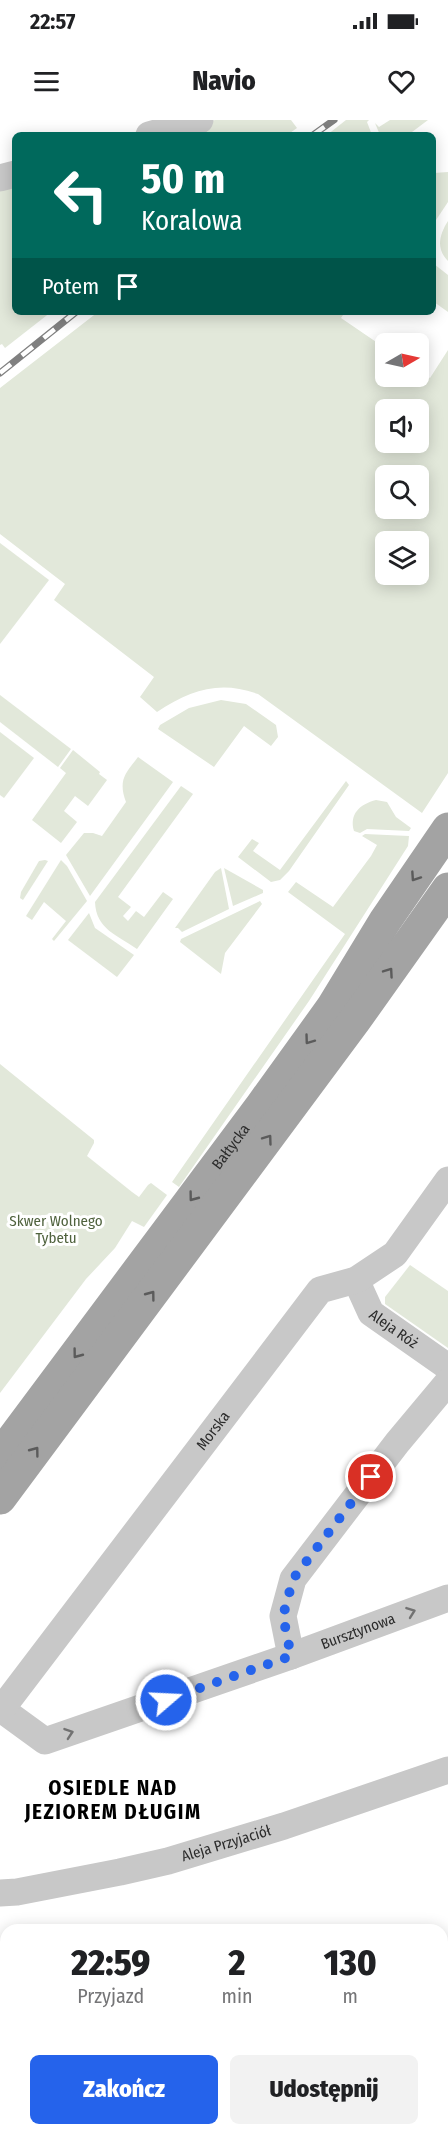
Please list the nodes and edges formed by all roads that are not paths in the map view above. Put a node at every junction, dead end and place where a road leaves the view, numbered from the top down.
1 (200, 120) edge
2 (159, 132) edge
3 (448, 829) edge
4 (448, 889) edge
5 (448, 1180) edge
6 (356, 1280) junction
7 (448, 1367) edge
8 (448, 1382) edge
9 (0, 1456) edge
10 (0, 1498) edge
11 (448, 1598) edge
12 (291, 1656) junction
13 (1, 1710) edge
14 (448, 1770) edge
15 (0, 1893) edge

1 - 2 street
3 -> 9 main road, Bałtycka
10 -> 4 main road, Bałtycka
5 - 6 street, Morska
6 - 7 street, Aleja Róż
6 - 13 street, Morska
8 - 12 street
12 -> 11 street, Bursztynowa
13 -> 12 street, Bursztynowa
14 - 15 street, Aleja Przyjaciół

